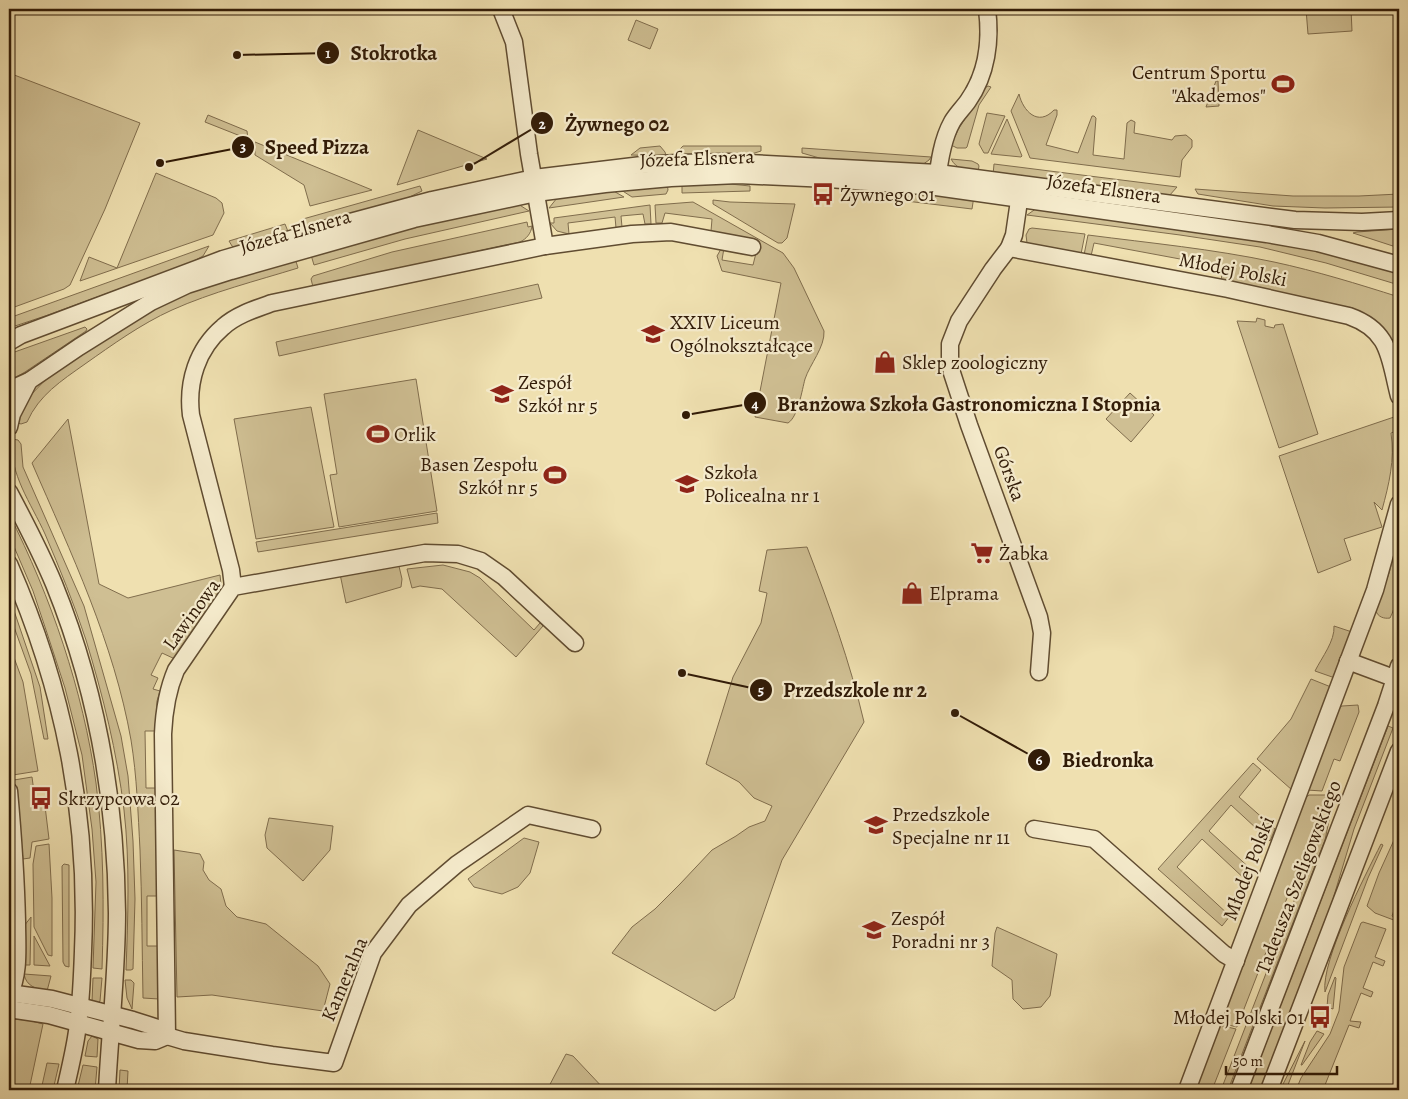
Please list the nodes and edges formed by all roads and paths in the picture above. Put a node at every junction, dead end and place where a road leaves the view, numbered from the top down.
1 (501, 9) edge
2 (987, 9) edge
3 (937, 180) junction
4 (535, 186) junction
5 (1021, 191) junction
6 (1399, 220) edge
7 (545, 246) junction
8 (752, 247) dead end
9 (1009, 248) junction
10 (1399, 264) edge
11 (13, 338) edge
12 (29, 381) junction
13 (9, 390) edge
14 (1399, 396) edge
15 (9, 426) edge
16 (9, 492) edge
17 (1399, 504) edge
18 (9, 564) edge
19 (233, 587) junction
20 (574, 643) dead end
21 (1348, 662) junction
22 (1039, 672) dead end
23 (1398, 675) edge
24 (1399, 751) edge
25 (9, 791) edge
26 (592, 829) dead end
27 (1034, 829) dead end
28 (11, 837) edge
29 (17, 883) junction
30 (9, 899) edge
31 (1236, 961) junction
32 (9, 998) edge
33 (80, 1006) junction
34 (112, 1015) junction
35 (78, 1024) junction
36 (111, 1033) junction
37 (167, 1036) junction
38 (65, 1090) edge
39 (107, 1090) edge
40 (1187, 1090) edge
41 (1239, 1090) edge
42 (1269, 1090) edge

1 - 4 street
2 - 3 street
3 - 4 street, Józefa Elsnera
3 - 5 street, Józefa Elsnera
4 - 7 street
4 - 11 street, Józefa Elsnera
4 - 12 street, Józefa Elsnera
5 - 6 street, Józefa Elsnera
5 - 9 street, Górska
5 - 10 street, Józefa Elsnera
7 - 8 street
7 - 19 street
9 - 14 street, Młodej Polski
9 - 22 street, Górska
12 - 13 street, Józefa Elsnera
12 - 15 street, Józefa Elsnera
16 - 34 street
17 - 21 street, Młodej Polski
18 - 33 street
19 - 20 street, Lawinowa
19 - 37 street, Lawinowa
21 - 23 street
21 - 31 street, Młodej Polski
23 - 41 street, Tadeusza Szeligowskiego
24 - 42 street
25 - 28 street
26 - 37 street, Kameralna
27 - 31 street
28 - 29 street
29 - 30 street
29 - 32 street
31 - 40 street, Młodej Polski
32 - 33 street, Kameralna
32 - 35 street, Kameralna
33 - 34 street, Kameralna
33 - 35 street
34 - 36 street
34 - 37 street, Kameralna
35 - 36 street, Kameralna
35 - 38 street
36 - 37 street, Kameralna
36 - 39 street

